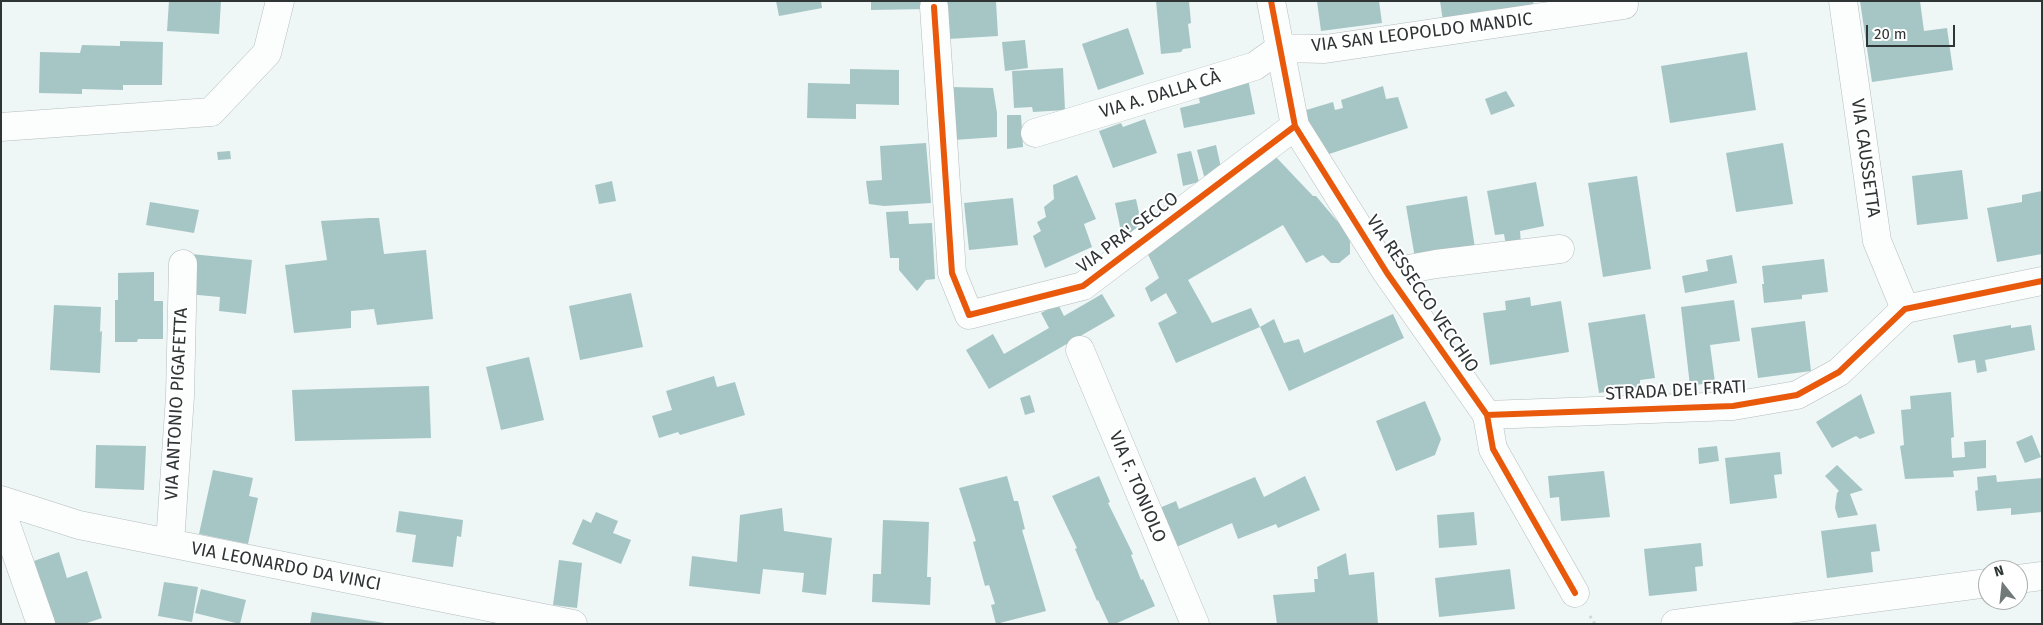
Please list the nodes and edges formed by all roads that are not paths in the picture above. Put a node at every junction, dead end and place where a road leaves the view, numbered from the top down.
1 (280, 1) edge
2 (1271, 1) edge
3 (1843, 1) edge
4 (1624, 5) dead end
5 (934, 7) dead end
6 (1280, 48) junction
7 (1295, 126) junction
8 (1, 128) edge
9 (1035, 133) dead end
10 (1560, 249) dead end
11 (182, 264) dead end
12 (1387, 273) junction
13 (2042, 281) edge
14 (1905, 309) junction
15 (1080, 350) dead end
16 (1487, 415) junction
17 (1, 500) edge
18 (1, 510) edge
19 (170, 543) junction
20 (2042, 576) edge
21 (2028, 578) edge
22 (1978, 584) edge
23 (1575, 594) dead end
24 (526, 619) edge
25 (41, 624) edge
26 (573, 624) edge
27 (1195, 624) edge
28 (1675, 624) edge

1 - 8 street
2 - 6 street, VIA RESSECCO VECCHIO
3 - 14 street, VIA CAUSSETTA
4 - 6 street, VIA SAN LEOPOLDO MANDIC
5 - 7 street, VIA PRA' SECCO
6 - 7 street, VIA RESSECCO VECCHIO
6 - 9 street, VIA A. DALLA CÀ
7 - 12 street, VIA RESSECCO VECCHIO
10 - 12 street
11 - 19 street, VIA ANTONIO PIGAFETTA
12 - 16 street, VIA RESSECCO VECCHIO
13 - 14 street
14 - 16 street, STRADA DEI FRATI
15 - 27 street, VIA F. TONIOLO
16 - 23 street, VIA RESSECCO VECCHIO
17 - 19 street, VIA LEONARDO DA VINCI
18 - 25 street
19 - 24 street, VIA LEONARDO DA VINCI
20 - 21 street
22 - 28 street
24 - 26 street, VIA LEONARDO DA VINCI

